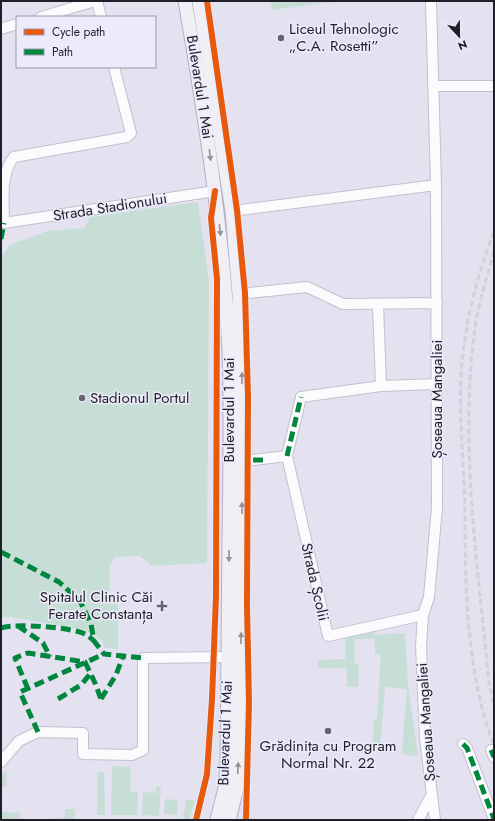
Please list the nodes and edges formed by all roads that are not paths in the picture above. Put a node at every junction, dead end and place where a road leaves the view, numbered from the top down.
1 (96, 1) edge
2 (185, 1) edge
3 (199, 1) edge
4 (432, 1) edge
5 (44, 16) edge
6 (101, 16) edge
7 (16, 24) edge
8 (1, 28) edge
9 (114, 68) edge
10 (433, 86) junction
11 (494, 86) edge
12 (436, 186) junction
13 (215, 191) junction
14 (232, 211) junction
15 (239, 294) junction
16 (437, 303) junction
17 (378, 304) junction
18 (438, 384) junction
19 (381, 386) junction
20 (287, 456) junction
21 (253, 460) dead end
22 (424, 615) junction
23 (227, 657) junction
24 (463, 744) dead end
25 (1, 762) edge
26 (431, 796) junction
27 (494, 819) edge
28 (217, 820) edge
29 (229, 820) edge
30 (418, 820) edge
31 (435, 820) edge

1 - 5 street
1 - 6 street
2 -> 13 main road, Bulevardul 1 Mai
3 - 14 main road, Bulevardul 1 Mai
4 - 10 street, Șoseaua Mangaliei
7 - 8 street
9 - 13 street, Strada Stadionului
10 - 11 street
10 - 12 street, Șoseaua Mangaliei
12 - 14 street
12 - 16 street, Șoseaua Mangaliei
13 -> 23 main road, Bulevardul 1 Mai
14 - 15 main road, Bulevardul 1 Mai
15 - 17 street
29 -> 15 main road, Bulevardul 1 Mai
16 - 17 street
16 - 18 street, Șoseaua Mangaliei
17 - 19 street
18 - 19 street
18 - 22 street, Șoseaua Mangaliei
19 - 20 street, Strada Școlii
20 - 21 street
20 - 22 street, Strada Școlii
22 - 26 street, Șoseaua Mangaliei
23 - 25 street
23 - 28 main road, Bulevardul 1 Mai
24 - 27 street
26 - 30 street, Șoseaua Mangaliei
26 - 31 street, Șoseaua Mangaliei

